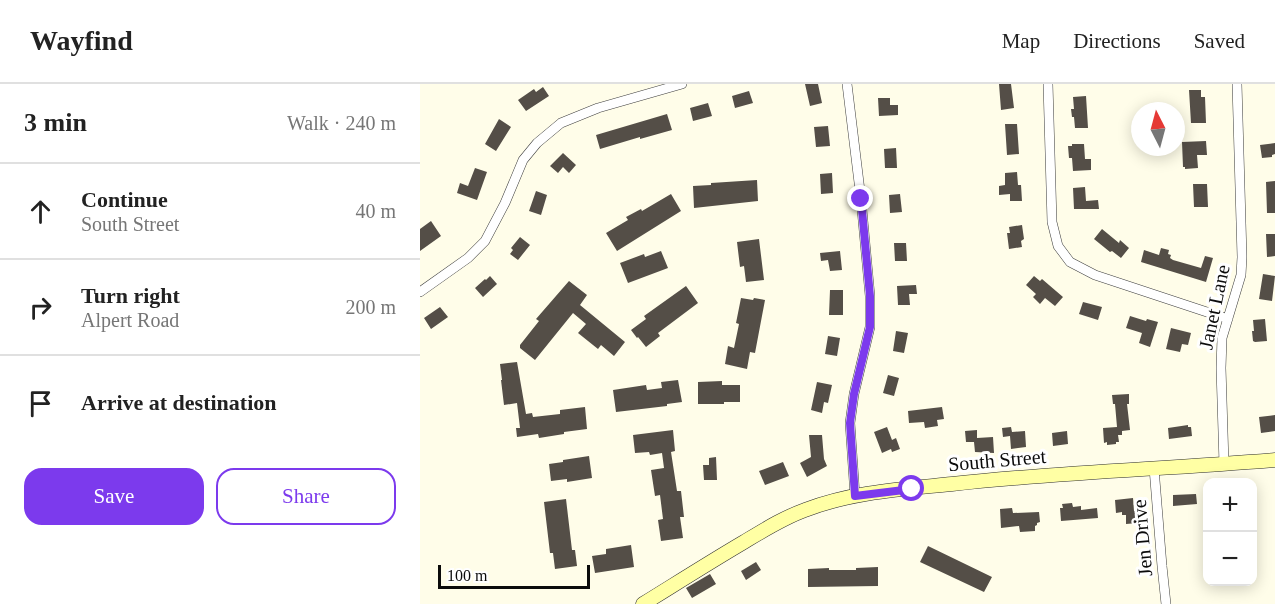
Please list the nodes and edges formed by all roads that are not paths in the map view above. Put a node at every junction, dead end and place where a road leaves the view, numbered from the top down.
1 (682, 84) edge
2 (847, 84) edge
3 (1048, 84) edge
4 (1237, 84) edge
5 (420, 292) edge
6 (1228, 319) junction
7 (1275, 460) edge
8 (1224, 464) junction
9 (1154, 468) junction
10 (855, 496) junction
11 (643, 604) edge
12 (1166, 604) edge

1 - 5 street
2 - 10 street
3 - 6 street
4 - 6 street, Janet Lane
6 - 8 street, Janet Lane
7 - 8 street, South Street
8 - 9 street, South Street
9 - 10 street, South Street
9 - 12 street, Jen Drive
10 - 11 street, South Street

